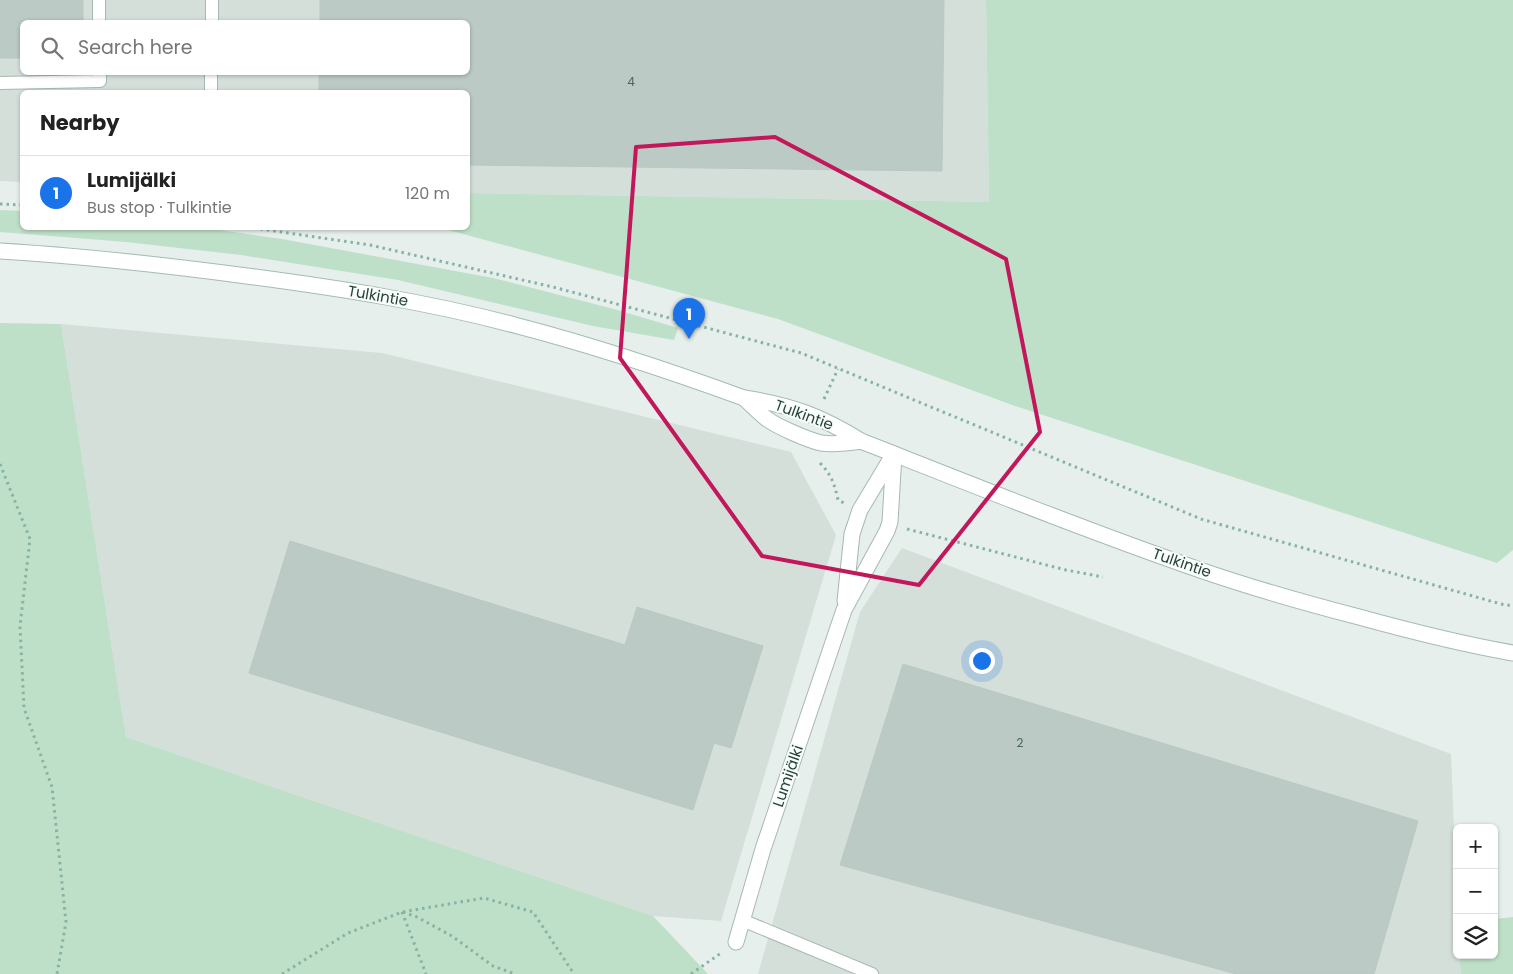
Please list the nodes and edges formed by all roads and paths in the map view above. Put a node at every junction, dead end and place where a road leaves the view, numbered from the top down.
1 (99, 0) edge
2 (212, 0) edge
3 (99, 20) edge
4 (212, 20) edge
5 (100, 75) edge
6 (211, 75) edge
7 (0, 83) edge
8 (211, 90) edge
9 (0, 204) edge
10 (20, 205) edge
11 (268, 230) edge
12 (0, 251) edge
13 (744, 398) junction
14 (861, 441) junction
15 (894, 454) junction
16 (0, 464) edge
17 (838, 500) dead end
18 (860, 510) junction
19 (890, 522) junction
20 (1103, 577) dead end
21 (1513, 606) edge
22 (844, 610) junction
23 (1513, 653) edge
24 (402, 912) junction
25 (742, 920) junction
26 (736, 942) joint
27 (57, 974) edge
28 (282, 974) edge
29 (426, 974) edge
30 (515, 974) edge
31 (574, 974) edge
32 (691, 974) edge
33 (872, 974) edge

1 - 3 lane
2 - 4 lane
5 - 7 lane
6 - 8 lane
9 - 10 path
11 - 21 path
12 - 13 main road, Tulkintie
13 - 14 main road, Tulkintie
13 - 14 main road, Tulkintie
14 - 15 main road, Tulkintie
15 - 18 main road, Lumijälki
15 - 19 main road, Lumijälki
15 - 23 main road, Tulkintie
16 - 27 path
17 - 18 path
18 - 22 main road, Lumijälki
19 - 20 path
19 - 22 main road, Lumijälki
22 - 25 main road, Lumijälki
24 - 28 path
24 - 29 path
24 - 30 path
24 - 31 path
25 - 26 main road, Lumijälki
25 - 33 lane
26 - 32 path

